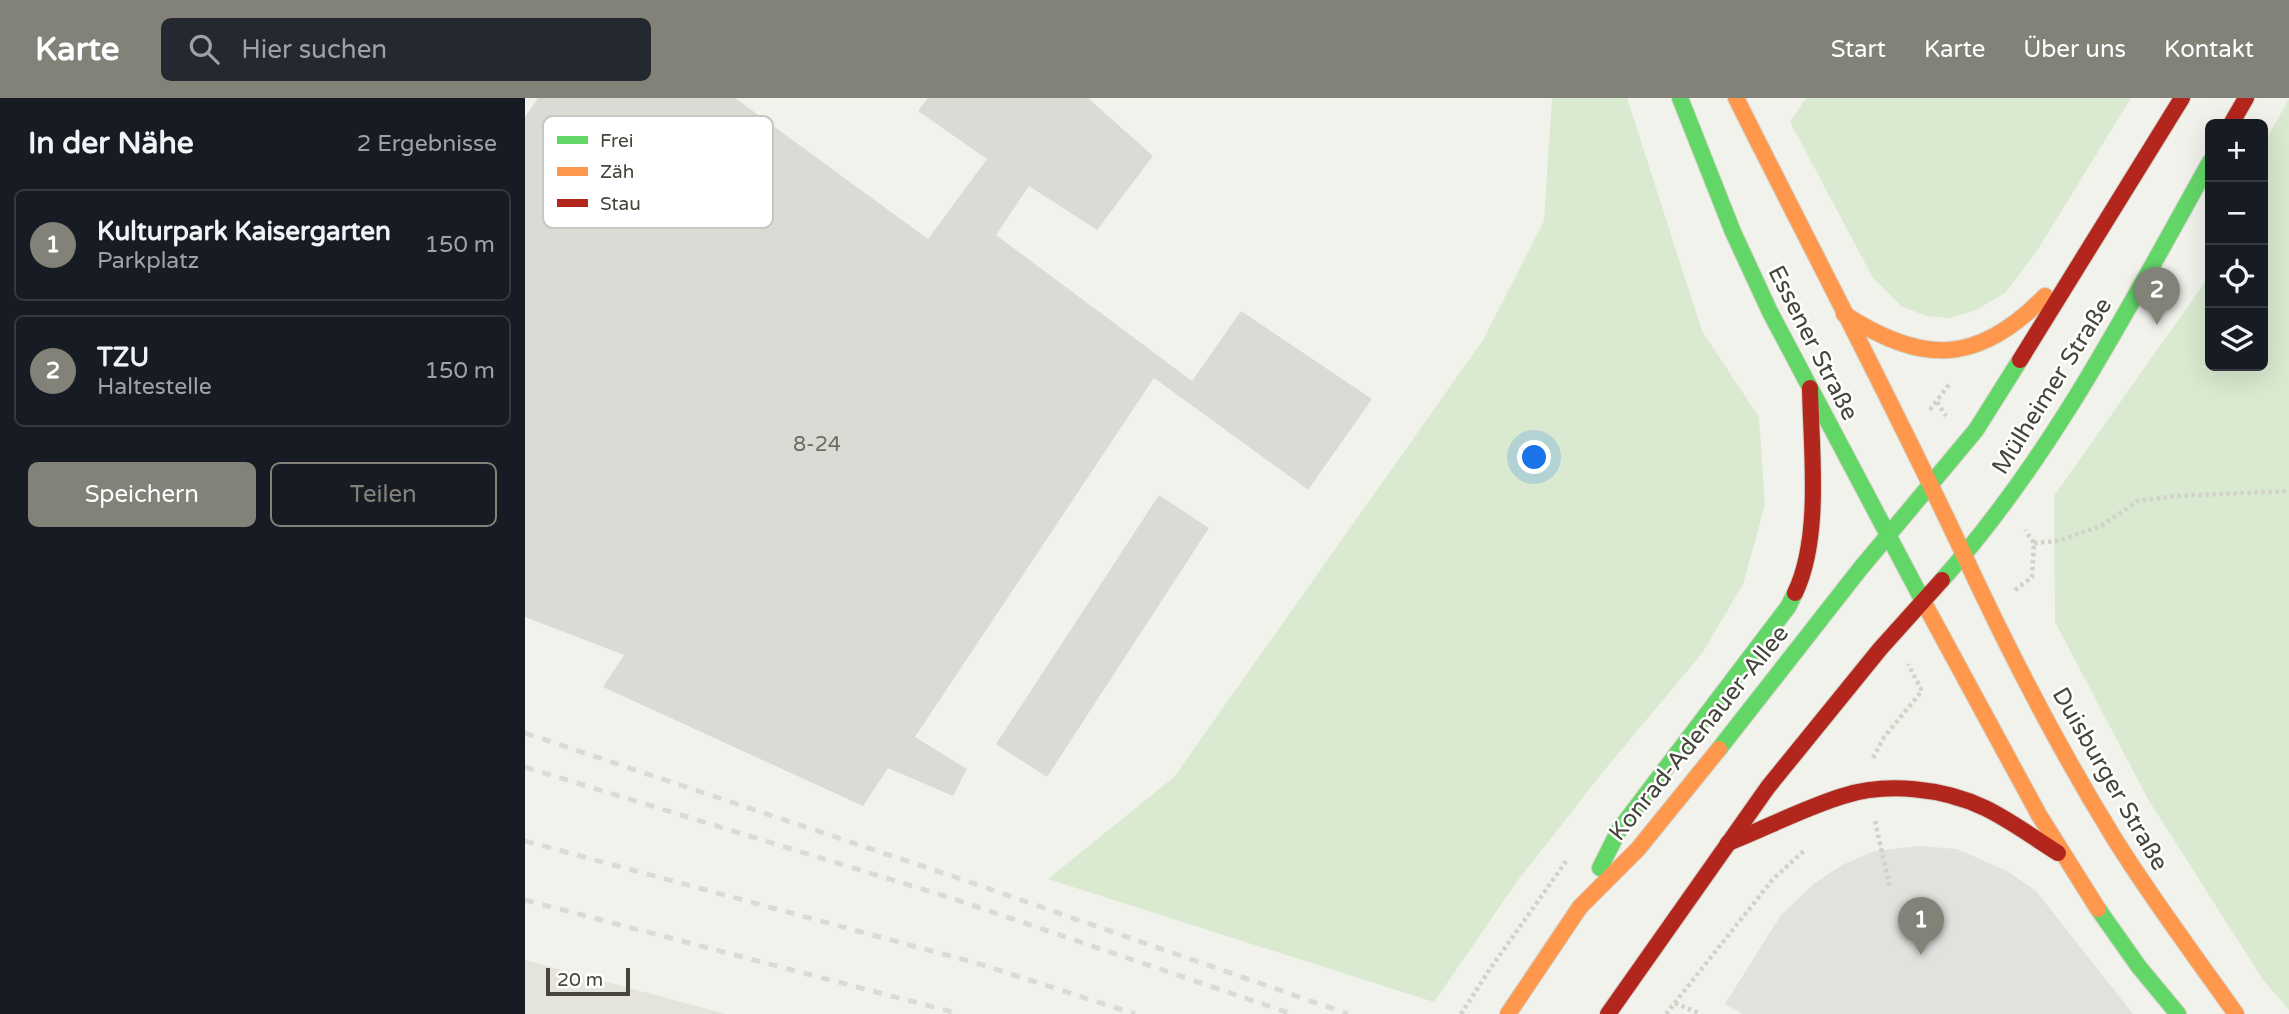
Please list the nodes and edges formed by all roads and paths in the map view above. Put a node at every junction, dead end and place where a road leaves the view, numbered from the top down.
1 (1681, 98) edge
2 (1736, 98) edge
3 (2182, 98) edge
4 (2246, 98) edge
5 (2234, 119) edge
6 (2205, 171) edge
7 (2085, 254) junction
8 (1845, 314) junction
9 (1810, 388) junction
10 (1932, 485) junction
11 (2289, 491) edge
12 (1889, 536) junction
13 (2033, 543) dead end
14 (1964, 555) junction
15 (1923, 601) junction
16 (1873, 813) dead end
17 (1728, 843) junction
18 (1811, 846) dead end
19 (2063, 856) junction
20 (1890, 888) dead end
21 (1580, 907) junction
22 (1675, 1003) junction
23 (1508, 1014) edge
24 (1608, 1014) edge
25 (1666, 1014) edge
26 (1701, 1014) edge
27 (2178, 1014) edge
28 (2236, 1014) edge

1 - 9 main road, Essener Straße
2 - 8 main road, Essener Straße
3 - 7 main road, Mülheimer Straße
4 - 5 main road
6 - 14 main road, Mülheimer Straße
7 - 8 main road
7 - 10 main road, Mülheimer Straße
8 - 10 main road, Essener Straße
9 - 12 main road, Essener Straße
9 - 21 main road
10 - 12 main road, Konrad-Adenauer-Allee
10 - 14 main road, Essener Straße
11 - 13 path
12 - 15 main road, Essener Straße
12 - 21 main road, Konrad-Adenauer-Allee
14 - 15 main road
14 - 28 main road, Duisburger Straße
15 - 17 main road
15 - 19 main road
16 - 20 path
17 - 19 main road
17 - 24 main road
18 - 22 path
19 - 27 main road
21 - 23 main road, Konrad-Adenauer-Allee
22 - 25 path
22 - 26 path

